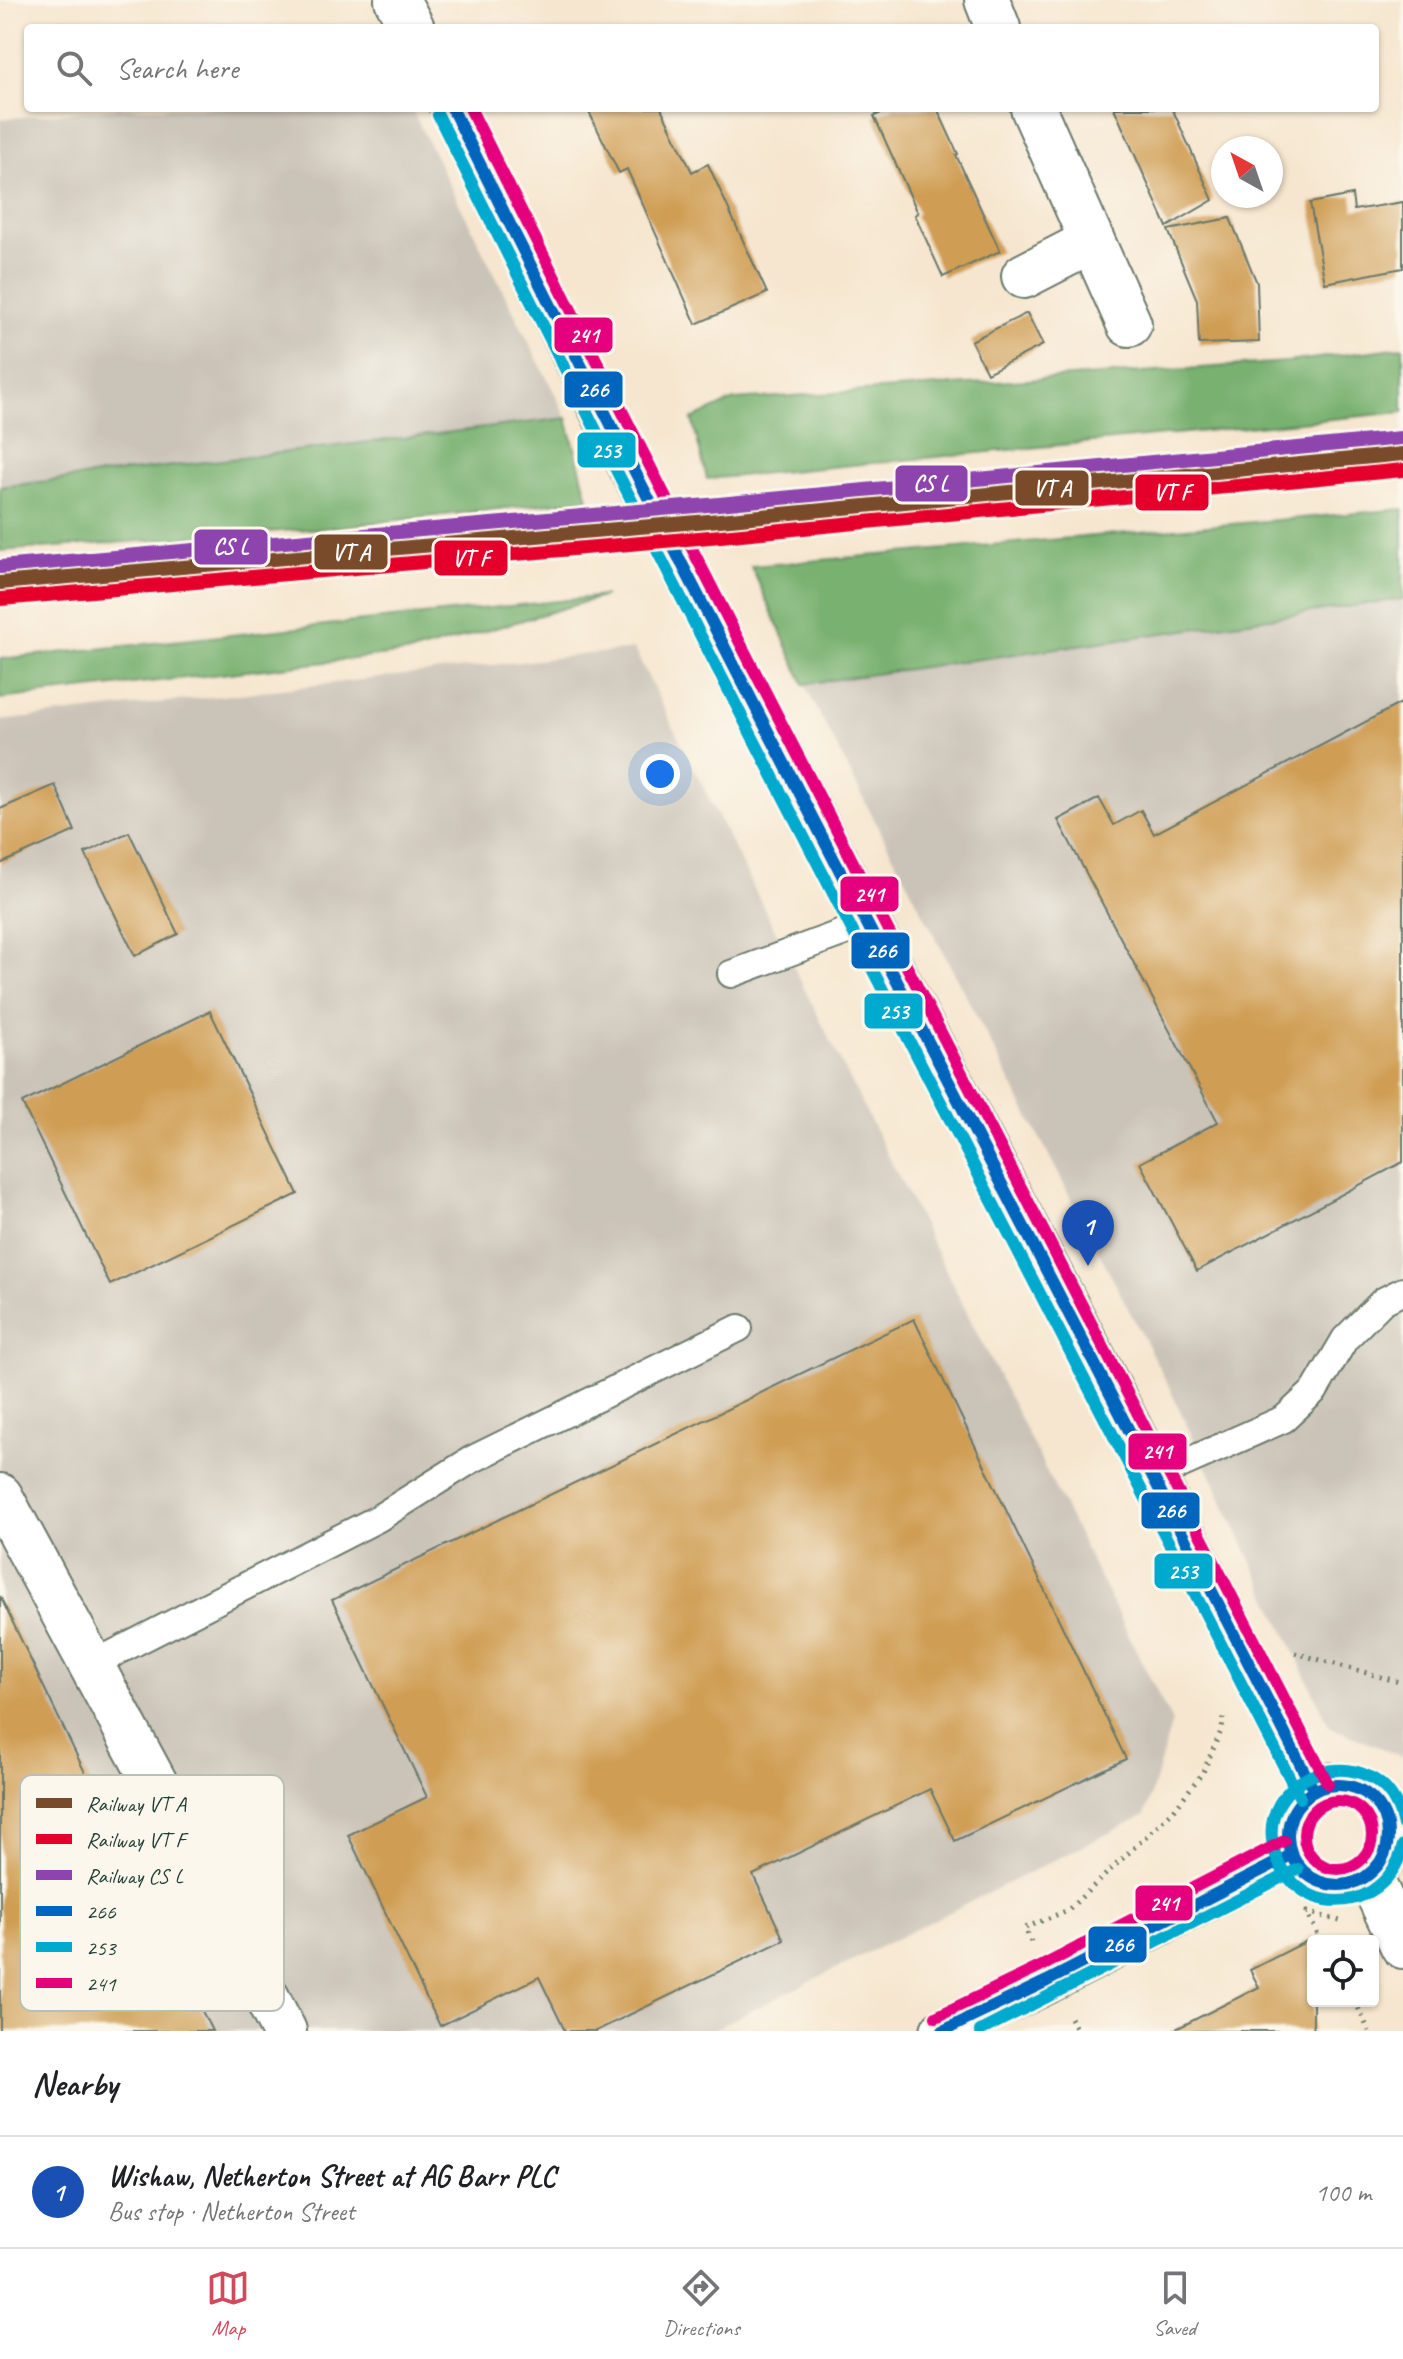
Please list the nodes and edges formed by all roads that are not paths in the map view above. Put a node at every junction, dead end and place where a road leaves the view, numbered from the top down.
1 (397, 0) edge
2 (987, 0) edge
3 (410, 24) edge
4 (996, 24) edge
5 (454, 112) edge
6 (1035, 112) edge
7 (1092, 241) junction
8 (1024, 276) dead end
9 (1129, 324) dead end
10 (869, 923) junction
11 (731, 974) dead end
12 (1403, 1291) edge
13 (739, 1328) dead end
14 (1153, 1477) junction
15 (0, 1497) edge
16 (91, 1665) junction
17 (151, 1775) edge
18 (1314, 1791) junction
19 (1393, 1807) edge
20 (1291, 1855) junction
21 (1369, 1875) junction
22 (1403, 1946) edge
23 (274, 2011) edge
24 (284, 2031) edge
25 (943, 2031) edge

1 - 3 street
2 - 4 street
5 - 10 street
6 - 7 street
7 - 8 street
7 - 9 street
10 - 11 lane
10 - 14 street
12 - 14 lane
13 - 16 lane
14 - 18 street
15 - 16 street
16 - 17 street
18 - 19 street
18 - 20 street
19 - 21 street
20 - 21 street
20 - 25 street
21 - 22 street
23 - 24 street

